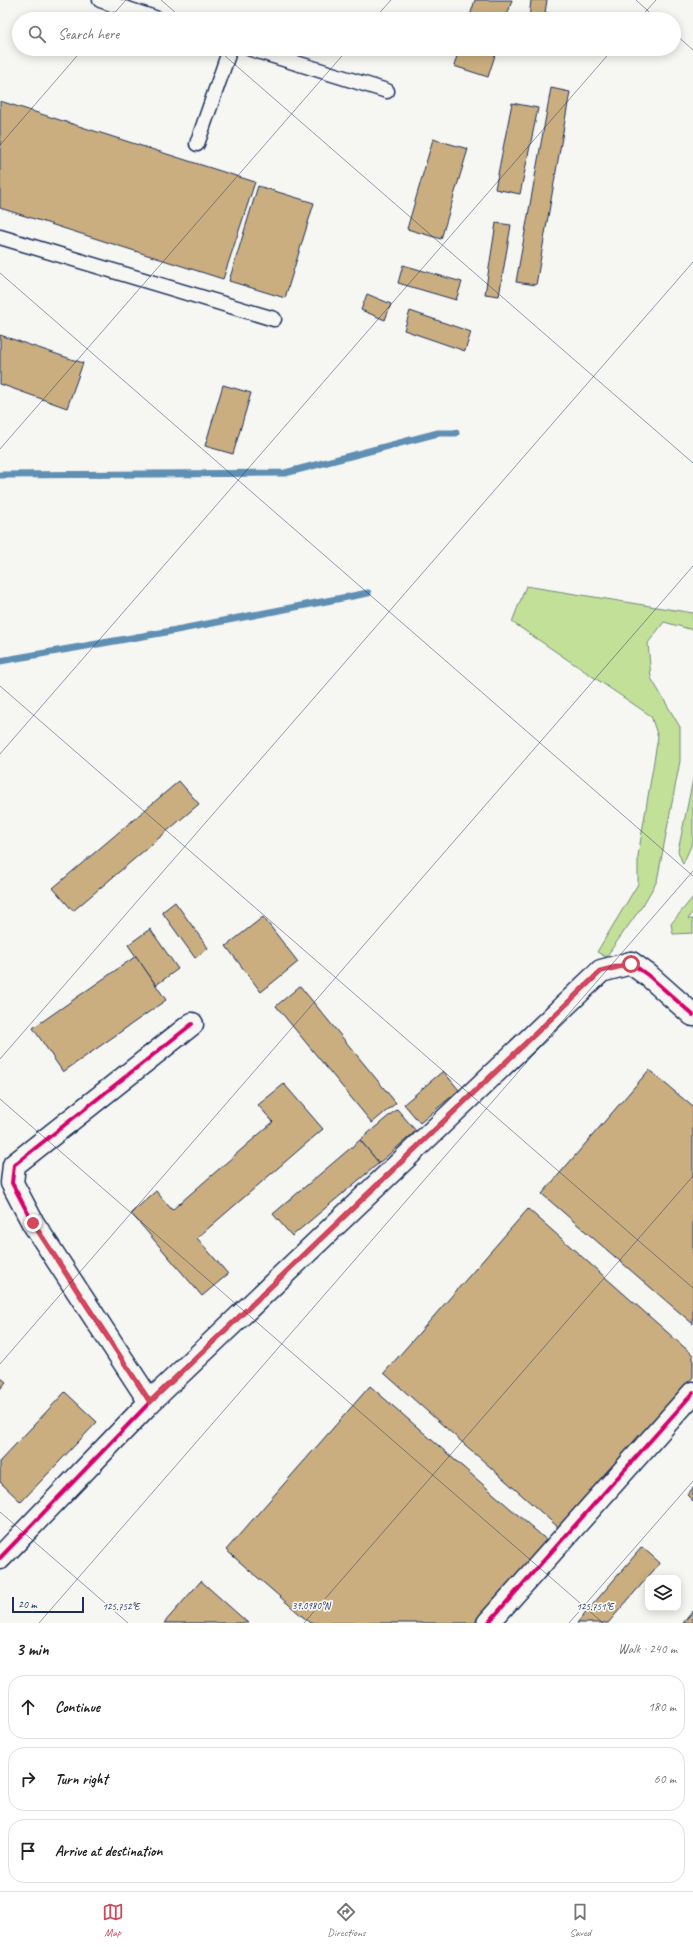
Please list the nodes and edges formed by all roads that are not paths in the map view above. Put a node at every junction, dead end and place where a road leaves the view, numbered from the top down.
1 (100, 0) edge
2 (137, 12) edge
3 (228, 56) edge
4 (274, 56) edge
5 (387, 91) dead end
6 (197, 144) dead end
7 (0, 237) edge
8 (274, 319) dead end
9 (693, 1015) edge
10 (192, 1024) dead end
11 (693, 1393) edge
12 (150, 1402) junction
13 (0, 1558) edge
14 (488, 1623) edge

1 - 2 lane
3 - 6 lane
4 - 5 lane
7 - 8 lane
9 - 12 street
10 - 12 street
11 - 14 street
12 - 13 street

